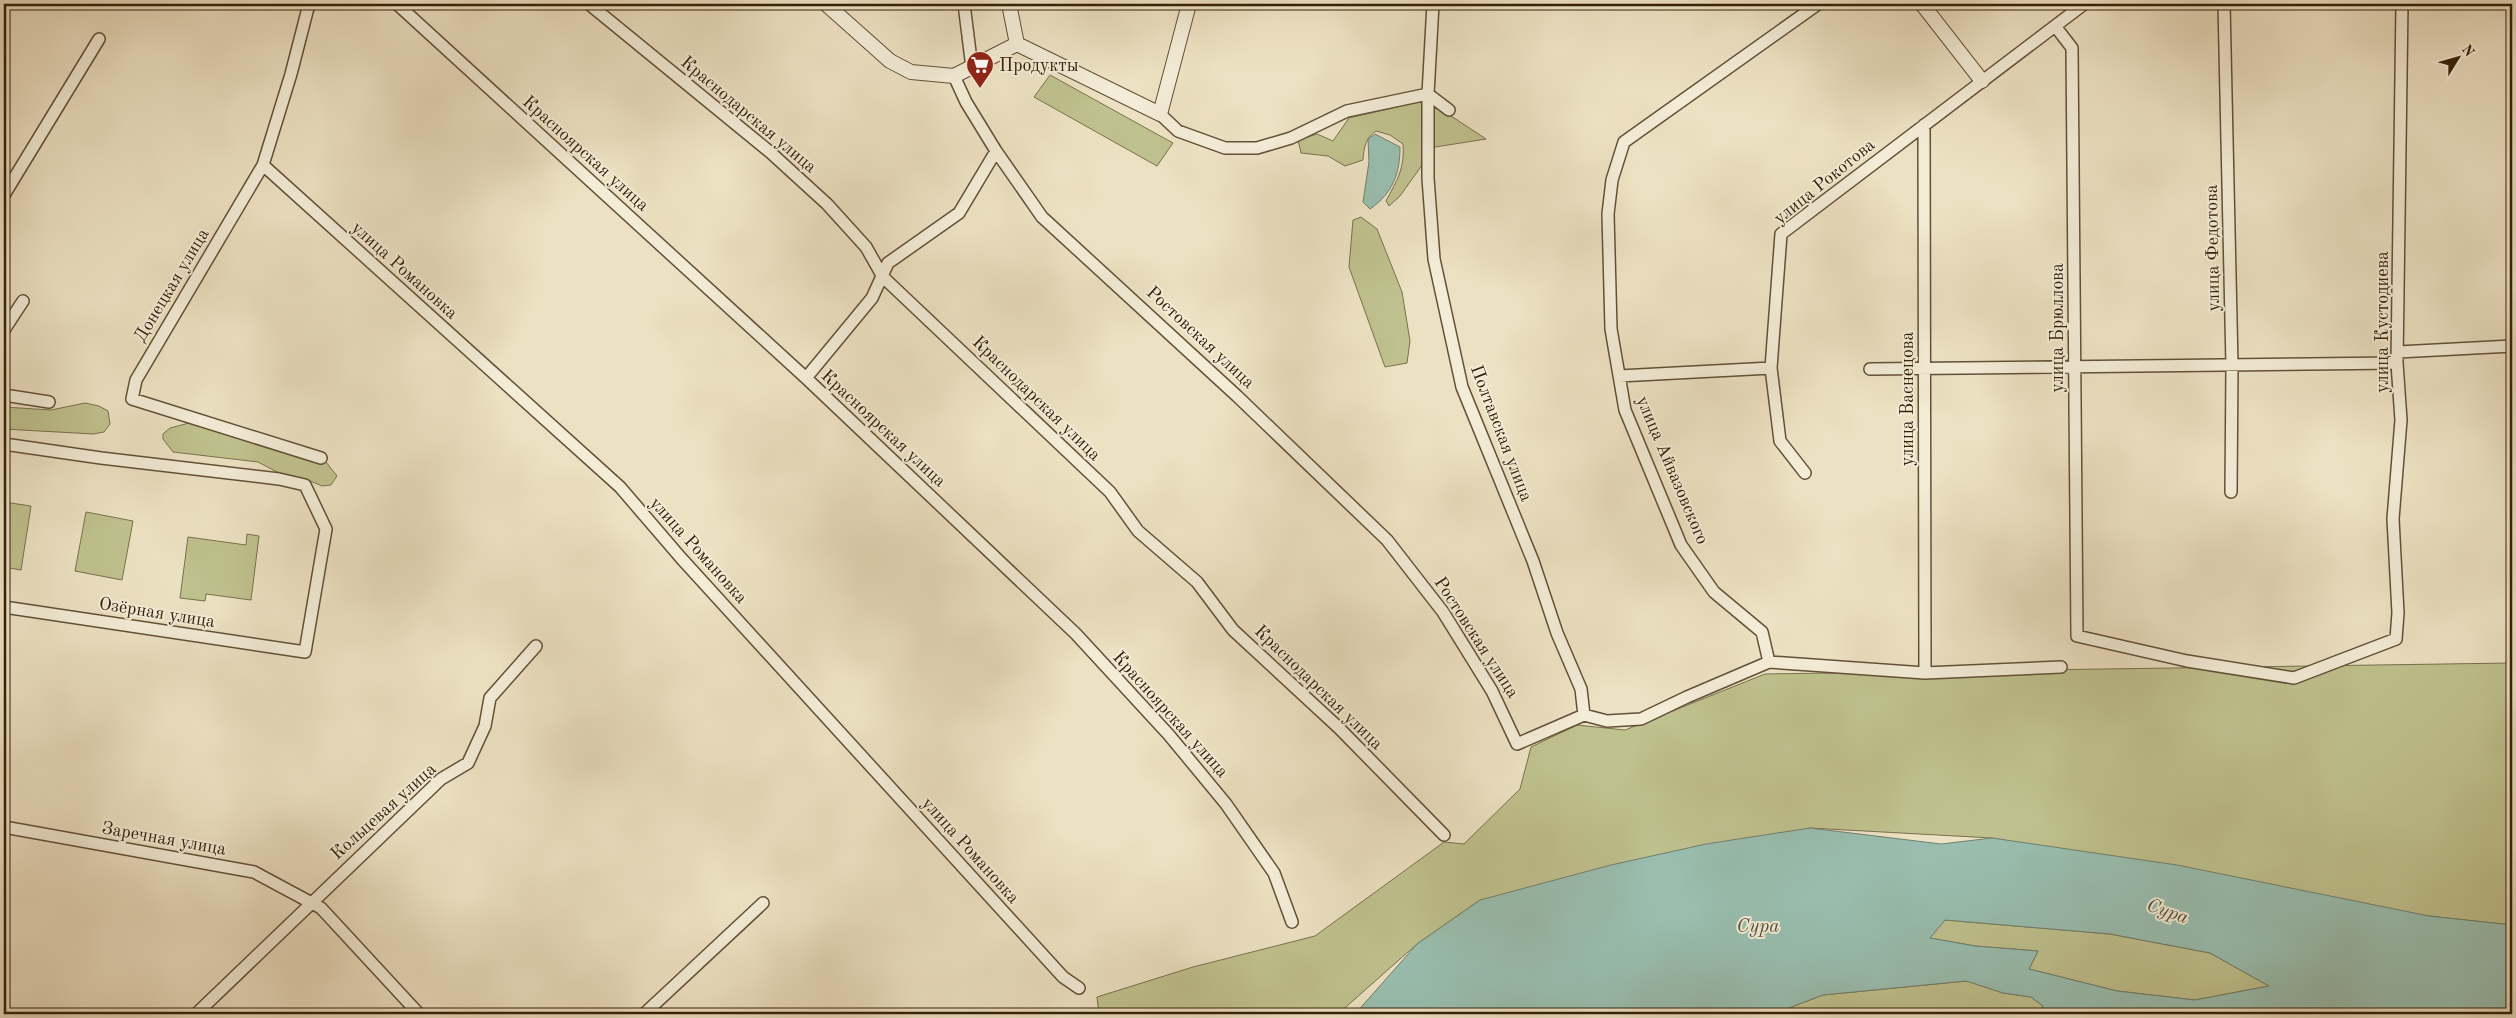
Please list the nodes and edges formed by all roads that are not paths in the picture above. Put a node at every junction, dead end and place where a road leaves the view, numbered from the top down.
1 (308, 4) edge
2 (397, 4) edge
3 (589, 4) edge
4 (826, 4) edge
5 (964, 4) edge
6 (1009, 4) edge
7 (1189, 4) edge
8 (1433, 4) edge
9 (1818, 4) edge
10 (1922, 4) edge
11 (2084, 4) edge
12 (2224, 4) edge
13 (2402, 4) edge
14 (2055, 26) junction
15 (98, 39) dead end
16 (1016, 44) junction
17 (972, 68) junction
18 (954, 76) junction
19 (1982, 81) junction
20 (1428, 94) junction
21 (1449, 110) dead end
22 (1160, 114) junction
23 (1924, 125) junction
24 (996, 151) junction
25 (263, 165) junction
26 (4, 195) edge
27 (884, 277) junction
28 (23, 301) dead end
29 (4, 330) edge
30 (2512, 346) edge
31 (2398, 357) junction
32 (2232, 365) junction
33 (2074, 366) junction
34 (1771, 368) junction
35 (1924, 368) junction
36 (1870, 369) dead end
37 (1619, 376) junction
38 (806, 378) junction
39 (4, 395) edge
40 (49, 402) dead end
41 (4, 444) edge
42 (322, 458) dead end
43 (1804, 473) dead end
44 (2231, 492) dead end
45 (4, 607) edge
46 (2077, 636) joint
47 (536, 646) dead end
48 (1769, 662) junction
49 (2061, 668) dead end
50 (1925, 673) junction
51 (1584, 715) junction
52 (4, 827) edge
53 (1444, 835) dead end
54 (312, 902) junction
55 (763, 903) dead end
56 (1292, 922) dead end
57 (1079, 988) dead end
58 (196, 1014) edge
59 (419, 1014) edge
60 (644, 1014) edge

1 - 25 street, Донецкая улица
2 - 38 street, Красноярская улица
3 - 27 street, Краснодарская улица
4 - 18 street
5 - 17 street
6 - 16 street
7 - 22 street
8 - 20 street, Полтавская улица
9 - 37 street, улица Айвазовского
10 - 19 street
11 - 14 street, улица Рокотова
12 - 32 street, улица Федотова
13 - 31 street, улица Кустодиева
14 - 19 street, улица Рокотова
14 - 33 street, улица Брюллова
15 - 26 street
16 - 17 street
16 - 22 street
17 - 18 street
18 - 24 street, Ростовская улица
19 - 23 street, улица Рокотова
20 - 21 street
20 - 22 street
20 - 51 street, Полтавская улица
23 - 34 street, улица Рокотова
23 - 35 street, улица Васнецова
24 - 27 street
24 - 51 street, Ростовская улица
25 - 42 street, Донецкая улица
25 - 57 street, улица Романовка
27 - 38 street
27 - 53 street, Краснодарская улица
28 - 29 street
30 - 31 street
31 - 32 street
31 - 46 street, улица Кустодиева
32 - 33 street
32 - 44 street, улица Федотова
33 - 35 street
33 - 46 street, улица Брюллова
34 - 37 street
34 - 43 street, улица Рокотова
35 - 36 street
35 - 50 street, улица Васнецова
37 - 48 street, улица Айвазовского
38 - 56 street, Красноярская улица
39 - 40 street
41 - 45 street, Озёрная улица
47 - 54 street, Кольцевая улица
48 - 50 street
48 - 51 street
49 - 50 street
52 - 54 street, Заречная улица
54 - 58 street, Кольцевая улица
54 - 59 street
55 - 60 street

